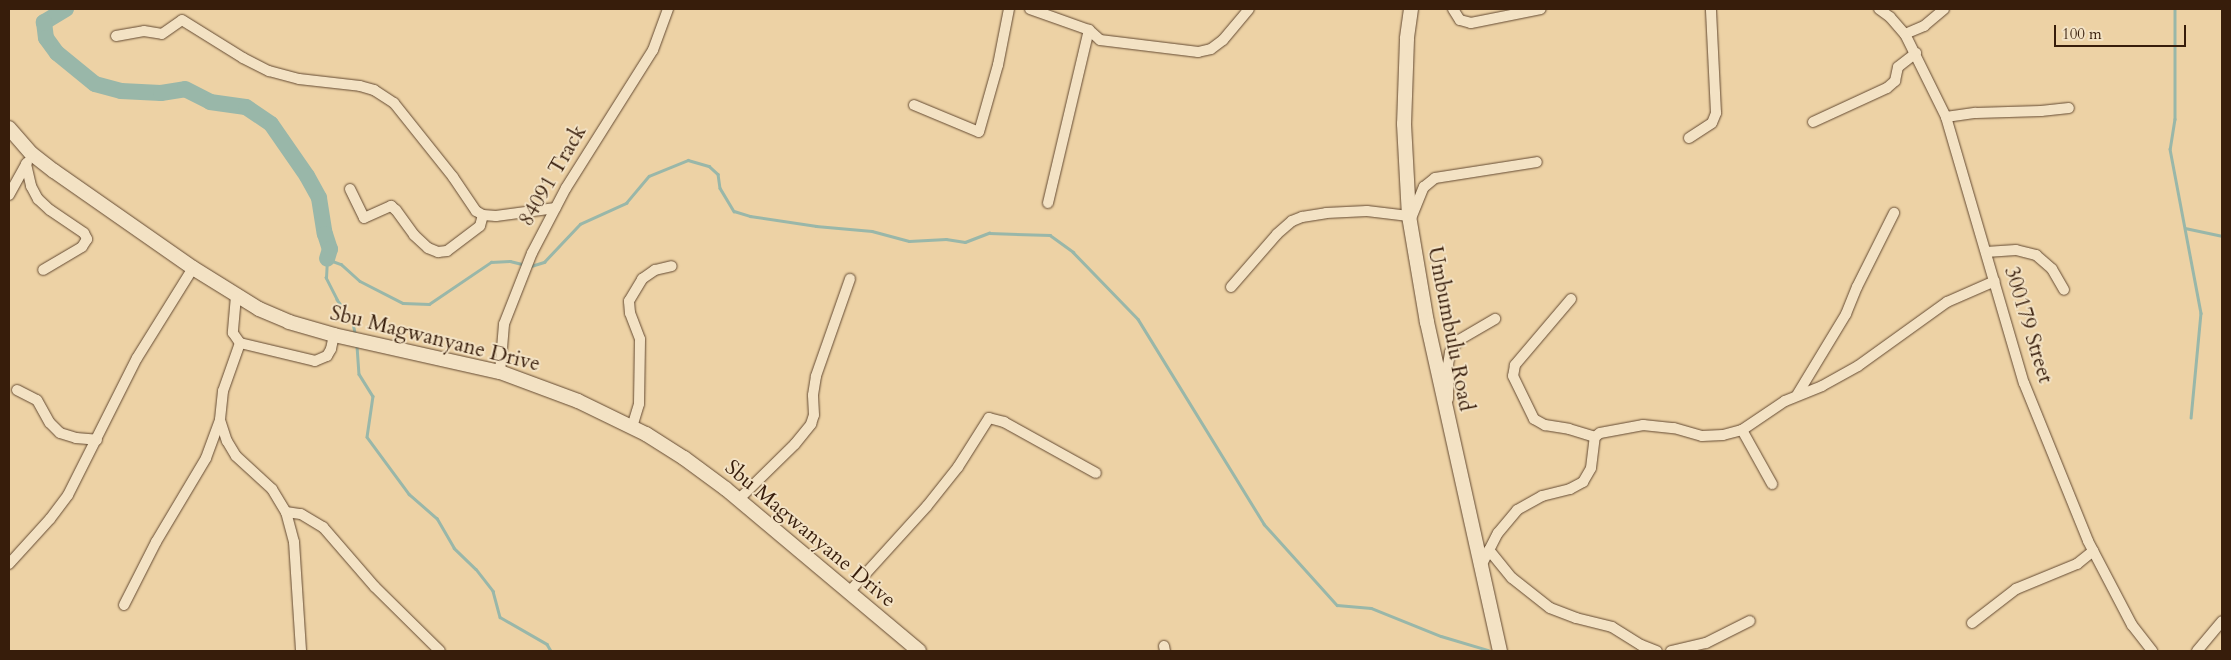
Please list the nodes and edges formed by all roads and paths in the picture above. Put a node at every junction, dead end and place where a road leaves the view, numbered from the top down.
1 (668, 9) edge
2 (1009, 9) edge
3 (1030, 9) edge
4 (1249, 9) edge
5 (1411, 9) edge
6 (1453, 9) edge
7 (1541, 9) edge
8 (1711, 9) edge
9 (1878, 9) edge
10 (1944, 9) edge
11 (1089, 30) junction
12 (1905, 34) junction
13 (116, 36) dead end
14 (1916, 53) junction
15 (914, 105) dead end
16 (2069, 108) dead end
17 (1946, 117) junction
18 (1813, 122) dead end
19 (9, 128) edge
20 (1689, 138) dead end
21 (29, 159) junction
22 (1537, 162) dead end
23 (350, 189) dead end
24 (9, 195) edge
25 (1048, 203) dead end
26 (555, 208) junction
27 (1894, 213) dead end
28 (483, 215) junction
29 (1410, 219) junction
30 (1986, 252) junction
31 (672, 266) dead end
32 (194, 268) junction
33 (42, 270) dead end
34 (850, 279) dead end
35 (1995, 281) junction
36 (1231, 287) dead end
37 (2064, 290) dead end
38 (236, 296) junction
39 (1570, 299) dead end
40 (1495, 319) dead end
41 (338, 335) junction
42 (240, 344) junction
43 (500, 372) junction
44 (17, 390) dead end
45 (1797, 395) junction
46 (1446, 413) junction
47 (220, 420) junction
48 (632, 427) junction
49 (1742, 430) junction
50 (1595, 437) junction
51 (97, 440) junction
52 (1096, 473) dead end
53 (1772, 484) dead end
54 (739, 499) junction
55 (286, 512) junction
56 (1489, 550) junction
57 (2093, 551) junction
58 (9, 564) edge
59 (1481, 566) junction
60 (849, 592) junction
61 (124, 605) dead end
62 (1750, 621) dead end
63 (2222, 622) edge
64 (1972, 623) dead end
65 (301, 651) edge
66 (440, 651) edge
67 (919, 651) edge
68 (1500, 651) edge
69 (1657, 651) edge
70 (1671, 651) edge
71 (2152, 651) edge
72 (2197, 651) edge

1 - 26 street, 84091 Track
2 - 15 street
3 - 11 street
4 - 11 street
5 - 29 main road, Umbumbulu Road
6 - 7 street
8 - 20 street
9 - 12 street, 300179 Street
10 - 12 street
11 - 25 street
12 - 14 street, 300179 Street
13 - 28 street
14 - 17 street, 300179 Street
14 - 18 street
16 - 17 street
17 - 30 street, 300179 Street
19 - 21 main road, Sbu Magwanyane Drive
21 - 24 street
21 - 32 main road, Sbu Magwanyane Drive
21 - 33 street
22 - 29 street
23 - 28 street
26 - 28 street
26 - 43 street, 84091 Track
27 - 45 street
29 - 36 street
29 - 46 main road, Umbumbulu Road
30 - 35 street, 300179 Street
30 - 37 street
31 - 48 street
32 - 38 main road, Sbu Magwanyane Drive
32 - 51 street
34 - 54 street
35 - 45 street
35 - 57 street, 300179 Street
38 - 41 main road, Sbu Magwanyane Drive
38 - 42 street
39 - 50 street
40 - 46 street
41 - 42 street
41 - 43 main road, Sbu Magwanyane Drive
42 - 47 street
43 - 48 main road, Sbu Magwanyane Drive
44 - 51 street
45 - 49 street
46 - 59 main road, Umbumbulu Road
47 - 55 street
47 - 61 street
48 - 54 main road, Sbu Magwanyane Drive
49 - 50 street
49 - 53 street
50 - 56 street
51 - 58 street
52 - 60 street
54 - 60 main road, Sbu Magwanyane Drive
55 - 65 street
55 - 66 street
56 - 59 street
56 - 69 street
57 - 64 street
57 - 71 street, 300179 Street
59 - 68 main road, Umbumbulu Road
60 - 67 main road, Sbu Magwanyane Drive
62 - 70 street
63 - 72 street

